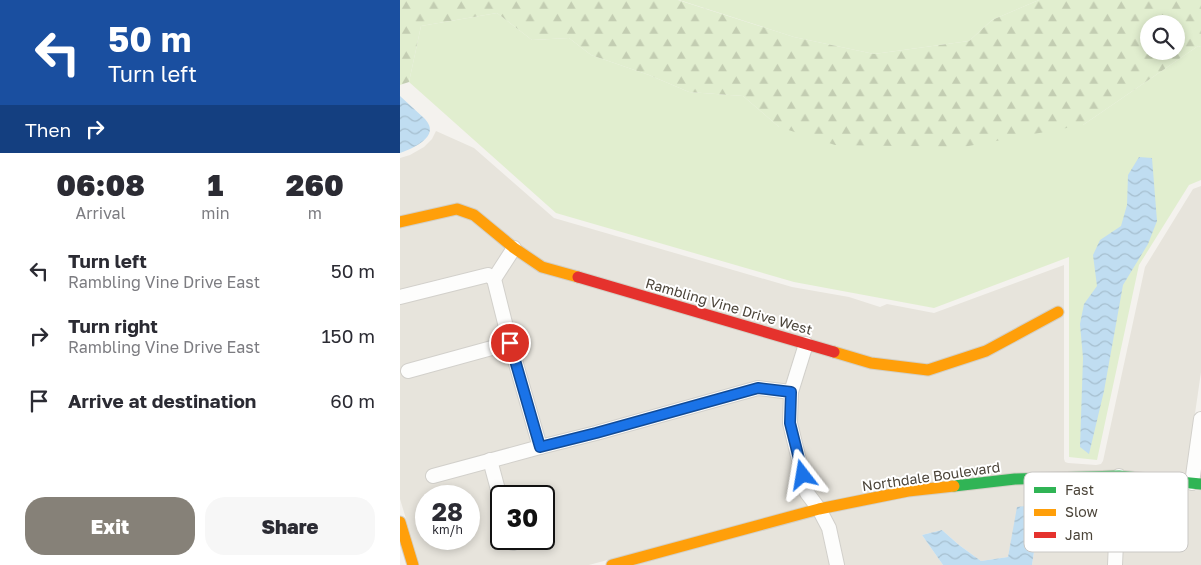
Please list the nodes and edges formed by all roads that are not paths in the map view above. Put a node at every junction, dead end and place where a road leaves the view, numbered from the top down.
1 (400, 222) edge
2 (514, 248) junction
3 (494, 279) junction
4 (400, 297) edge
5 (1058, 312) dead end
6 (510, 343) junction
7 (806, 344) junction
8 (408, 371) dead end
9 (791, 392) junction
10 (1201, 419) edge
11 (540, 447) junction
12 (490, 460) junction
13 (433, 476) dead end
14 (1024, 479) edge
15 (1196, 484) edge
16 (497, 485) edge
17 (819, 509) junction
18 (400, 522) edge
19 (1116, 552) edge
20 (413, 565) edge
21 (612, 565) edge
22 (837, 565) edge
23 (1115, 565) edge

1 - 2 street, Rambling Vine Drive West
2 - 3 street
2 - 7 street, Rambling Vine Drive West
3 - 4 street
3 - 6 street
5 - 7 street, Rambling Vine Drive West
6 - 8 street
6 - 11 street
7 - 9 street
9 - 11 street
9 - 17 street
10 - 15 street
11 - 12 street
12 - 13 street
12 - 16 street
14 - 17 street, Northdale Boulevard
17 - 21 street, Northdale Boulevard
17 - 22 street
18 - 20 street
19 - 23 street

